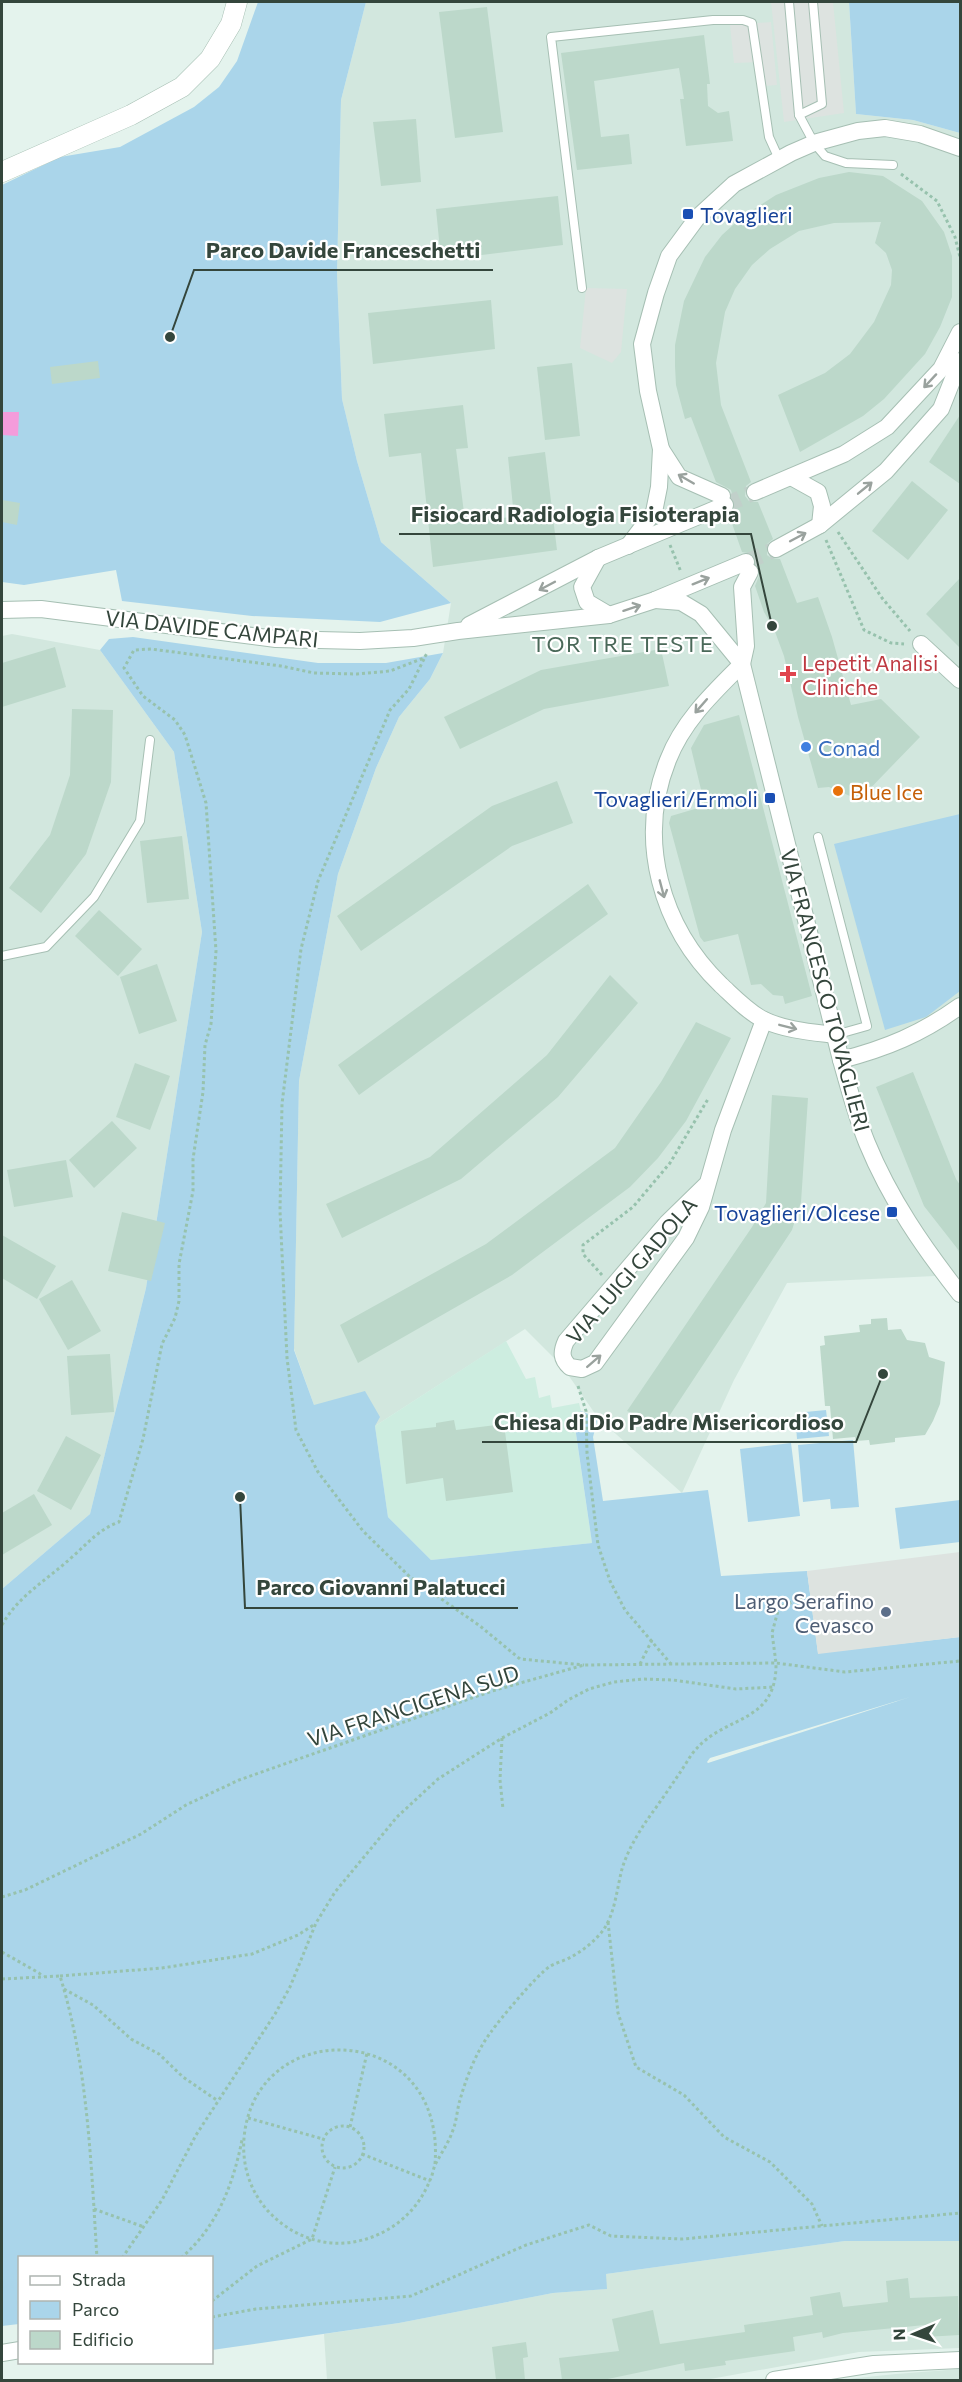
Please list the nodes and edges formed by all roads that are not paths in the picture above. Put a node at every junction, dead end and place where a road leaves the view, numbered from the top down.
1 (237, 2) edge
2 (789, 2) edge
3 (813, 2) edge
4 (799, 115) junction
5 (814, 143) junction
6 (956, 147) edge
7 (779, 159) junction
8 (893, 165) road end
9 (2, 172) edge
10 (582, 288) dead end
11 (960, 332) edge
12 (960, 361) edge
13 (661, 449) junction
14 (791, 477) junction
15 (755, 492) tunnel mouth
16 (824, 521) junction
17 (628, 546) junction
18 (776, 549) tunnel mouth
19 (598, 558) junction
20 (655, 600) junction
21 (2, 610) edge
22 (609, 615) junction
23 (458, 631) junction
24 (921, 644) road end
25 (742, 664) junction
26 (960, 680) edge
27 (150, 740) dead end
28 (818, 837) dead end
29 (2, 956) edge
30 (960, 1006) edge
31 (764, 1020) junction
32 (835, 1035) junction
33 (841, 1060) junction
34 (707, 1184) junction
35 (960, 1294) edge
36 (18, 2350) edge
37 (2, 2353) edge
38 (960, 2360) edge
39 (774, 2380) edge

1 - 9 street
2 - 4 lane
3 - 4 lane
4 - 5 lane
5 - 6 street
5 - 7 street
5 - 8 lane
7 - 10 lane
7 - 13 street
11 -> 14 street
16 -> 12 street
13 - 17 street
17 -> 13 street
14 - 15 street
14 - 16 street
18 -> 16 street
17 - 19 street
19 - 22 street
19 -> 23 street
22 -> 20 street, VIA DAVIDE CAMPARI
20 - 25 street
20 -> 25 street, VIA DAVIDE CAMPARI
21 - 23 street, VIA DAVIDE CAMPARI
22 - 23 street, VIA DAVIDE CAMPARI
24 - 26 street
25 -> 31 street
25 - 32 street, VIA FRANCESCO TOVAGLIERI
27 - 29 lane
28 - 32 lane
30 - 33 street
31 -> 32 street
31 - 34 street, VIA LUIGI GADOLA
32 - 33 street, VIA FRANCESCO TOVAGLIERI
33 - 35 street, VIA FRANCESCO TOVAGLIERI
34 -> 34 street, VIA LUIGI GADOLA
36 - 37 street
38 - 39 street

